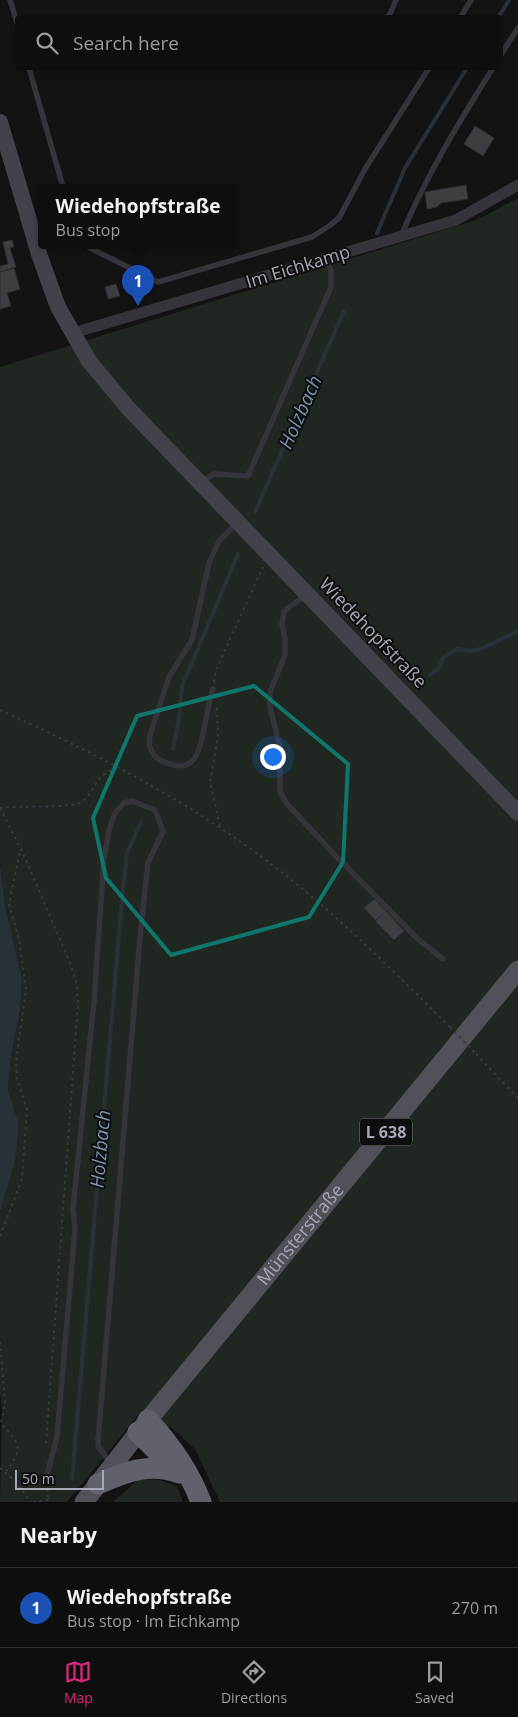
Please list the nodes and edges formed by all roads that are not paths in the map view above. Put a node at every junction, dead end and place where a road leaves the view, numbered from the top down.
1 (10, 0) edge
2 (396, 0) edge
3 (471, 0) edge
4 (389, 15) edge
5 (462, 15) edge
6 (15, 16) edge
7 (518, 28) edge
8 (503, 51) edge
9 (30, 70) edge
10 (428, 70) edge
11 (492, 70) edge
12 (0, 122) edge
13 (62, 184) edge
14 (518, 185) edge
15 (401, 236) junction
16 (38, 249) edge
17 (38, 249) edge
18 (92, 249) edge
19 (327, 258) junction
20 (73, 333) junction
21 (201, 483) junction
22 (238, 522) junction
23 (308, 594) junction
24 (213, 688) road end
25 (518, 814) edge
26 (444, 959) dead end
27 (518, 970) edge
28 (143, 1426) junction
29 (112, 1466) junction
30 (179, 1473) junction
31 (47, 1475) road end
32 (98, 1484) junction
33 (84, 1502) edge
34 (200, 1502) edge

1 - 6 lane
2 - 4 lane
3 - 5 lane
7 - 8 lane
9 - 13 lane
10 - 18 lane
11 - 15 lane
12 - 17 main road, Wiedehopfstraße
14 - 15 street, Im Eichkamp
15 - 19 street, Im Eichkamp
16 - 20 main road, Wiedehopfstraße
19 - 20 street, Im Eichkamp
19 - 21 lane
20 - 21 main road, Wiedehopfstraße
21 - 22 main road, Wiedehopfstraße
22 - 23 main road, Wiedehopfstraße
22 - 24 lane
23 - 25 main road, Wiedehopfstraße
23 - 26 lane
27 - 28 main road, Münsterstraße / L 638
28 - 29 main road, Münsterstraße / L 638
28 - 30 highway
28 - 34 highway
29 - 31 lane
29 - 32 main road, Münsterstraße / L 638
30 - 32 highway
30 - 34 highway
32 - 33 main road, Münsterstraße / L 638

